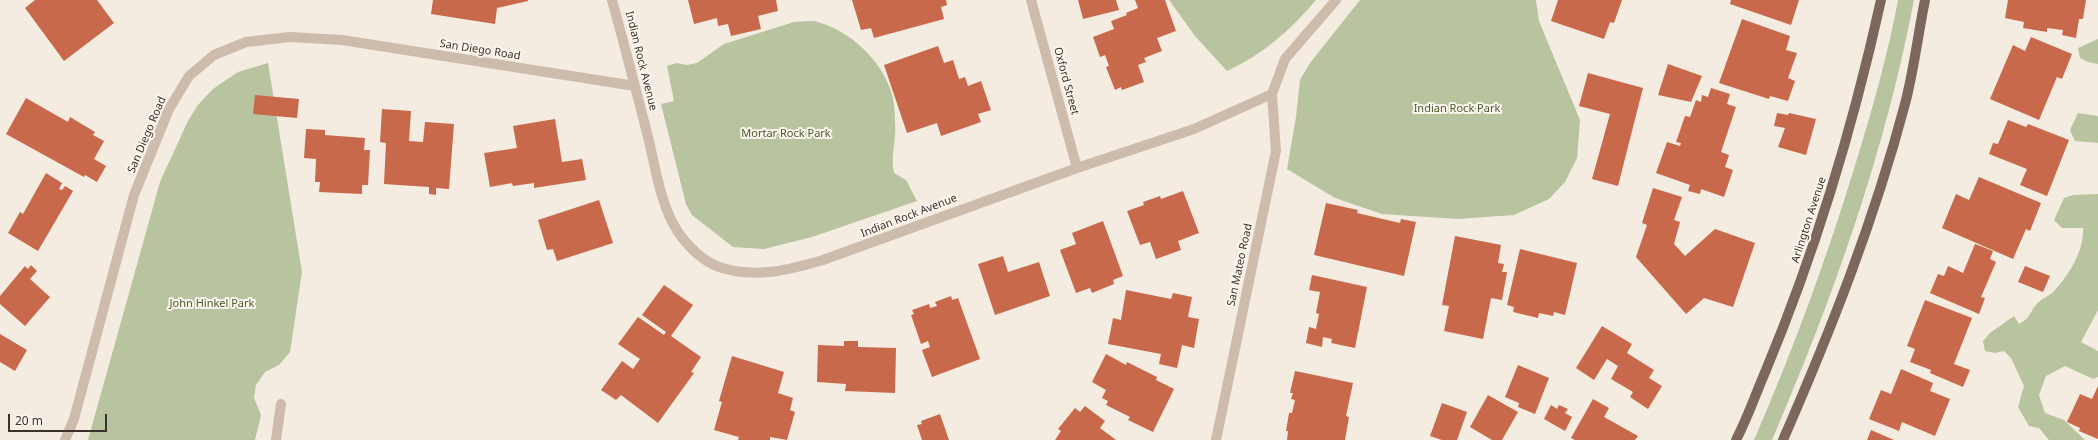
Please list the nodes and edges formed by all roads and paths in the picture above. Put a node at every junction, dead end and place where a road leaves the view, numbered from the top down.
1 (612, 0) edge
2 (1031, 0) edge
3 (1336, 0) edge
4 (1881, 0) edge
5 (1925, 0) edge
6 (635, 86) junction
7 (1272, 94) junction
8 (1077, 168) junction
9 (281, 404) dead end
10 (66, 440) edge
11 (276, 440) edge
12 (1216, 440) edge
13 (1736, 440) edge
14 (1783, 440) edge

1 - 6 street, Indian Rock Avenue
2 - 8 street, Oxford Street
3 - 7 street
4 - 13 main road, Arlington Avenue
5 - 14 main road
6 - 8 street, Indian Rock Avenue
6 - 10 street, San Diego Road
7 - 8 street, Indian Rock Avenue
7 - 12 street, San Mateo Road
9 - 11 street

